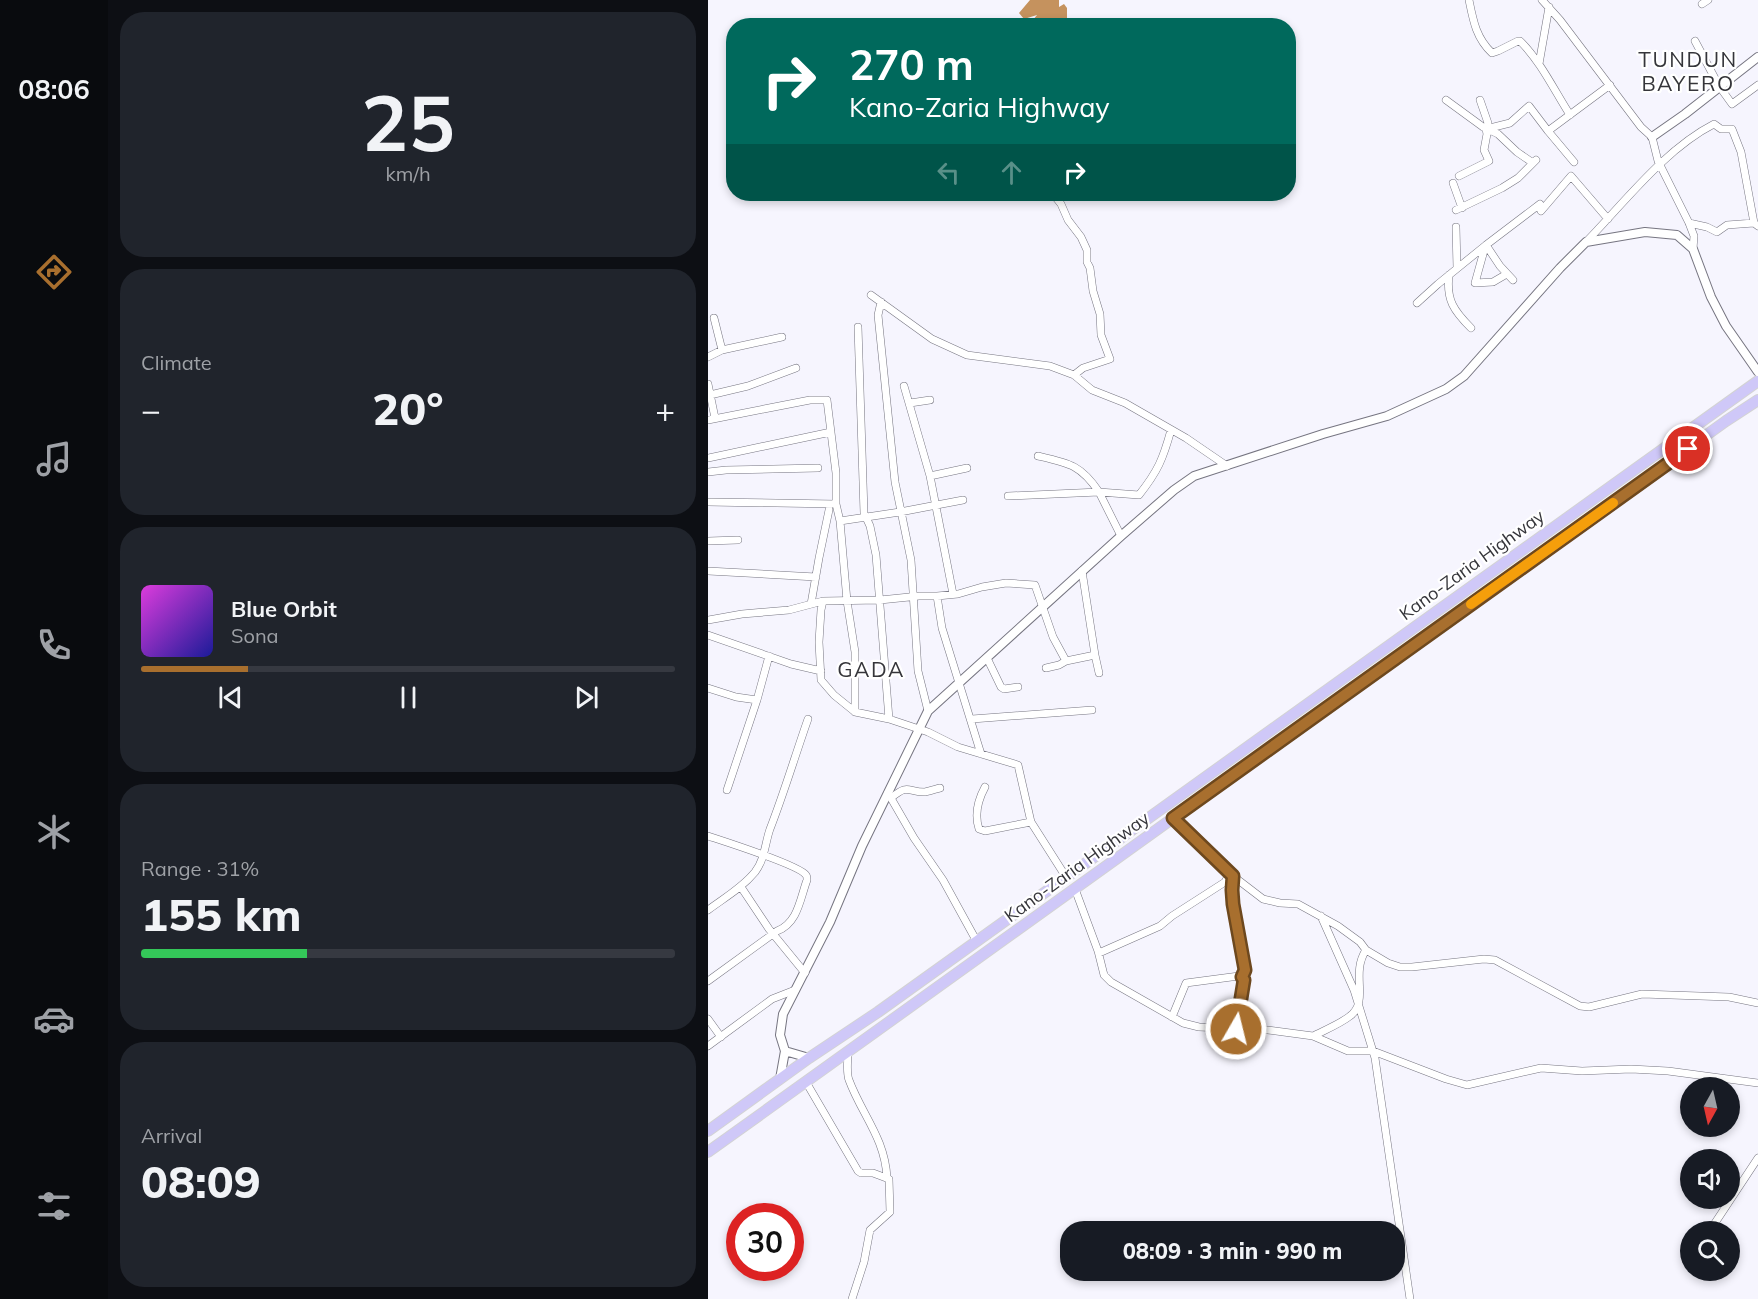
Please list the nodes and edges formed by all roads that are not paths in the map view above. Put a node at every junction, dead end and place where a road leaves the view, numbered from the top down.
1 (1469, 0) edge
2 (1542, 0) edge
3 (1549, 7) junction
4 (1695, 41) dead end
5 (1758, 57) edge
6 (1539, 64) junction
7 (1610, 85) junction
8 (1719, 86) junction
9 (1758, 86) edge
10 (1446, 100) dead end
11 (1480, 100) dead end
12 (1570, 115) junction
13 (1486, 129) junction
14 (1548, 131) junction
15 (1652, 136) junction
16 (1574, 162) dead end
17 (1660, 164) junction
18 (1459, 176) dead end
19 (1453, 183) dead end
20 (1059, 201) edge
21 (1608, 219) junction
22 (1689, 223) junction
23 (1756, 224) edge
24 (1456, 227) dead end
25 (1586, 242) junction
26 (1486, 245) junction
27 (1693, 249) junction
28 (1457, 268) junction
29 (1449, 275) junction
30 (1505, 275) dead end
31 (1513, 280) dead end
32 (871, 295) dead end
33 (881, 302) junction
34 (1417, 303) dead end
35 (714, 318) dead end
36 (858, 327) dead end
37 (1471, 328) dead end
38 (782, 337) dead end
39 (722, 350) junction
40 (708, 357) edge
41 (796, 368) dead end
42 (1758, 372) edge
43 (1074, 375) junction
44 (1758, 381) edge
45 (708, 384) edge
46 (904, 386) dead end
47 (710, 395) junction
48 (930, 400) dead end
49 (1758, 400) edge
50 (909, 403) junction
51 (711, 419) edge
52 (1171, 430) junction
53 (831, 432) junction
54 (1038, 456) dead end
55 (708, 458) edge
56 (1227, 466) junction
57 (818, 468) dead end
58 (967, 468) dead end
59 (708, 472) edge
60 (930, 476) junction
61 (1100, 492) junction
62 (1008, 496) dead end
63 (963, 500) dead end
64 (708, 502) edge
65 (836, 504) junction
66 (936, 505) junction
67 (829, 510) dead end
68 (900, 512) junction
69 (867, 518) junction
70 (840, 521) junction
71 (1121, 536) junction
72 (738, 540) dead end
73 (708, 541) edge
74 (708, 571) edge
75 (1082, 571) junction
76 (816, 577) junction
77 (953, 594) junction
78 (937, 596) junction
79 (913, 597) junction
80 (880, 600) junction
81 (823, 601) junction
82 (847, 601) junction
83 (811, 604) junction
84 (1043, 607) junction
85 (708, 620) edge
86 (708, 635) edge
87 (1095, 655) junction
88 (769, 656) junction
89 (987, 658) junction
90 (1066, 661) junction
91 (1047, 668) dead end
92 (821, 672) junction
93 (1099, 673) dead end
94 (959, 684) junction
95 (1018, 687) dead end
96 (708, 688) edge
97 (757, 700) junction
98 (1092, 710) dead end
99 (928, 711) junction
100 (855, 712) junction
101 (808, 719) dead end
102 (889, 719) junction
103 (972, 719) junction
104 (918, 729) junction
105 (981, 754) junction
106 (985, 787) dead end
107 (940, 788) dead end
108 (727, 790) dead end
109 (890, 795) junction
110 (1173, 818) junction
111 (1031, 822) junction
112 (708, 836) edge
113 (764, 855) junction
114 (1232, 875) junction
115 (1066, 877) junction
116 (741, 887) junction
117 (1075, 889) junction
118 (708, 910) edge
119 (1321, 916) junction
120 (773, 933) junction
121 (976, 940) junction
122 (1366, 950) junction
123 (1099, 953) junction
124 (805, 973) junction
125 (1242, 977) junction
126 (708, 981) edge
127 (795, 990) junction
128 (1758, 1004) edge
129 (1359, 1005) junction
130 (878, 1012) junction
131 (1172, 1017) junction
132 (708, 1019) edge
133 (886, 1024) junction
134 (1236, 1029) junction
135 (721, 1036) junction
136 (1313, 1036) junction
137 (708, 1046) edge
138 (785, 1051) junction
139 (1372, 1051) junction
140 (848, 1052) junction
141 (809, 1058) junction
142 (780, 1079) junction
143 (806, 1082) junction
144 (1758, 1083) edge
145 (708, 1131) edge
146 (708, 1152) edge
147 (1758, 1158) edge
148 (887, 1178) junction
149 (1716, 1221) edge
150 (852, 1299) edge
151 (1410, 1299) edge

1 - 6 street
2 - 3 street
3 - 6 street
3 - 7 street
4 - 8 street
5 - 8 street
6 - 12 street
7 - 12 street
7 - 15 street
8 - 9 street
8 - 15 street
10 - 13 street
11 - 13 street
12 - 14 street
13 - 14 street
13 - 18 street
13 - 19 street
14 - 16 street
15 - 17 street
17 - 21 street
17 - 22 street
17 - 23 street
20 - 43 street
21 - 25 street
21 - 26 street
22 - 23 street
22 - 27 street
24 - 28 street
25 - 27 street
25 - 56 street
26 - 28 street
26 - 30 street
26 - 31 street
27 - 42 street
28 - 29 street
29 - 34 street
29 - 37 street
32 - 33 street
33 - 43 street
33 - 68 street
35 - 39 street
36 - 69 street
38 - 39 street
39 - 40 street
41 - 47 street
43 - 52 street
44 - 115 highway, Kano-Zaria Highway
45 - 47 street
46 - 50 street
47 - 51 street
48 - 50 street
49 - 110 highway, Kano-Zaria Highway
50 - 60 street
51 - 53 street
52 - 56 street
52 - 61 street
53 - 55 street
53 - 65 street
54 - 61 street
56 - 71 street
57 - 59 street
58 - 60 street
60 - 66 street
61 - 62 street
61 - 71 street
63 - 66 street
64 - 65 street
65 - 70 street
66 - 68 street
66 - 77 street
67 - 76 street
68 - 69 street
68 - 79 street
69 - 70 street
69 - 80 street
70 - 82 street
71 - 75 street
72 - 73 street
74 - 76 street
75 - 84 street
75 - 87 street
76 - 83 street
77 - 78 street
77 - 84 street
78 - 79 street
78 - 94 street
79 - 80 street
79 - 99 street
80 - 82 street
80 - 102 street
81 - 82 street
81 - 83 street
81 - 92 street
82 - 100 street
83 - 85 street
84 - 89 street
84 - 90 street
86 - 88 street
87 - 90 street
87 - 93 street
88 - 92 street
88 - 97 street
89 - 94 street
89 - 95 street
90 - 91 street
92 - 100 street
94 - 99 street
94 - 103 street
96 - 97 street
97 - 108 street
98 - 103 street
99 - 104 street
100 - 102 street
101 - 113 street
102 - 104 street
103 - 105 street
104 - 105 street
104 - 109 street
105 - 111 street
106 - 111 street
107 - 109 street
109 - 121 street
109 - 124 street
110 - 114 street
110 - 117 highway, Kano-Zaria Highway
111 - 115 street
112 - 113 street
113 - 116 street
113 - 120 street
114 - 119 street
114 - 123 street
114 - 125 street
115 - 121 highway, Kano-Zaria Highway
116 - 118 street
116 - 120 street
117 - 123 street
117 - 133 highway, Kano-Zaria Highway
119 - 122 street
119 - 129 street
120 - 124 street
120 - 126 street
121 - 130 highway, Kano-Zaria Highway
122 - 128 street
122 - 129 street
123 - 131 street
124 - 127 street
125 - 131 street
125 - 134 street
127 - 135 street
127 - 138 street
129 - 136 street
129 - 139 street
130 - 133 highway
130 - 141 highway, Kano-Zaria Highway
131 - 134 street
132 - 135 street
133 - 140 highway, Kano-Zaria Highway
134 - 136 street
135 - 137 street
136 - 139 street
138 - 141 street
138 - 142 street
139 - 144 street
139 - 151 street
140 - 143 highway, Kano-Zaria Highway
140 - 148 street
141 - 142 highway, Kano-Zaria Highway
142 - 145 highway, Kano-Zaria Highway
143 - 146 highway, Kano-Zaria Highway
143 - 148 street
147 - 149 street
148 - 150 street

